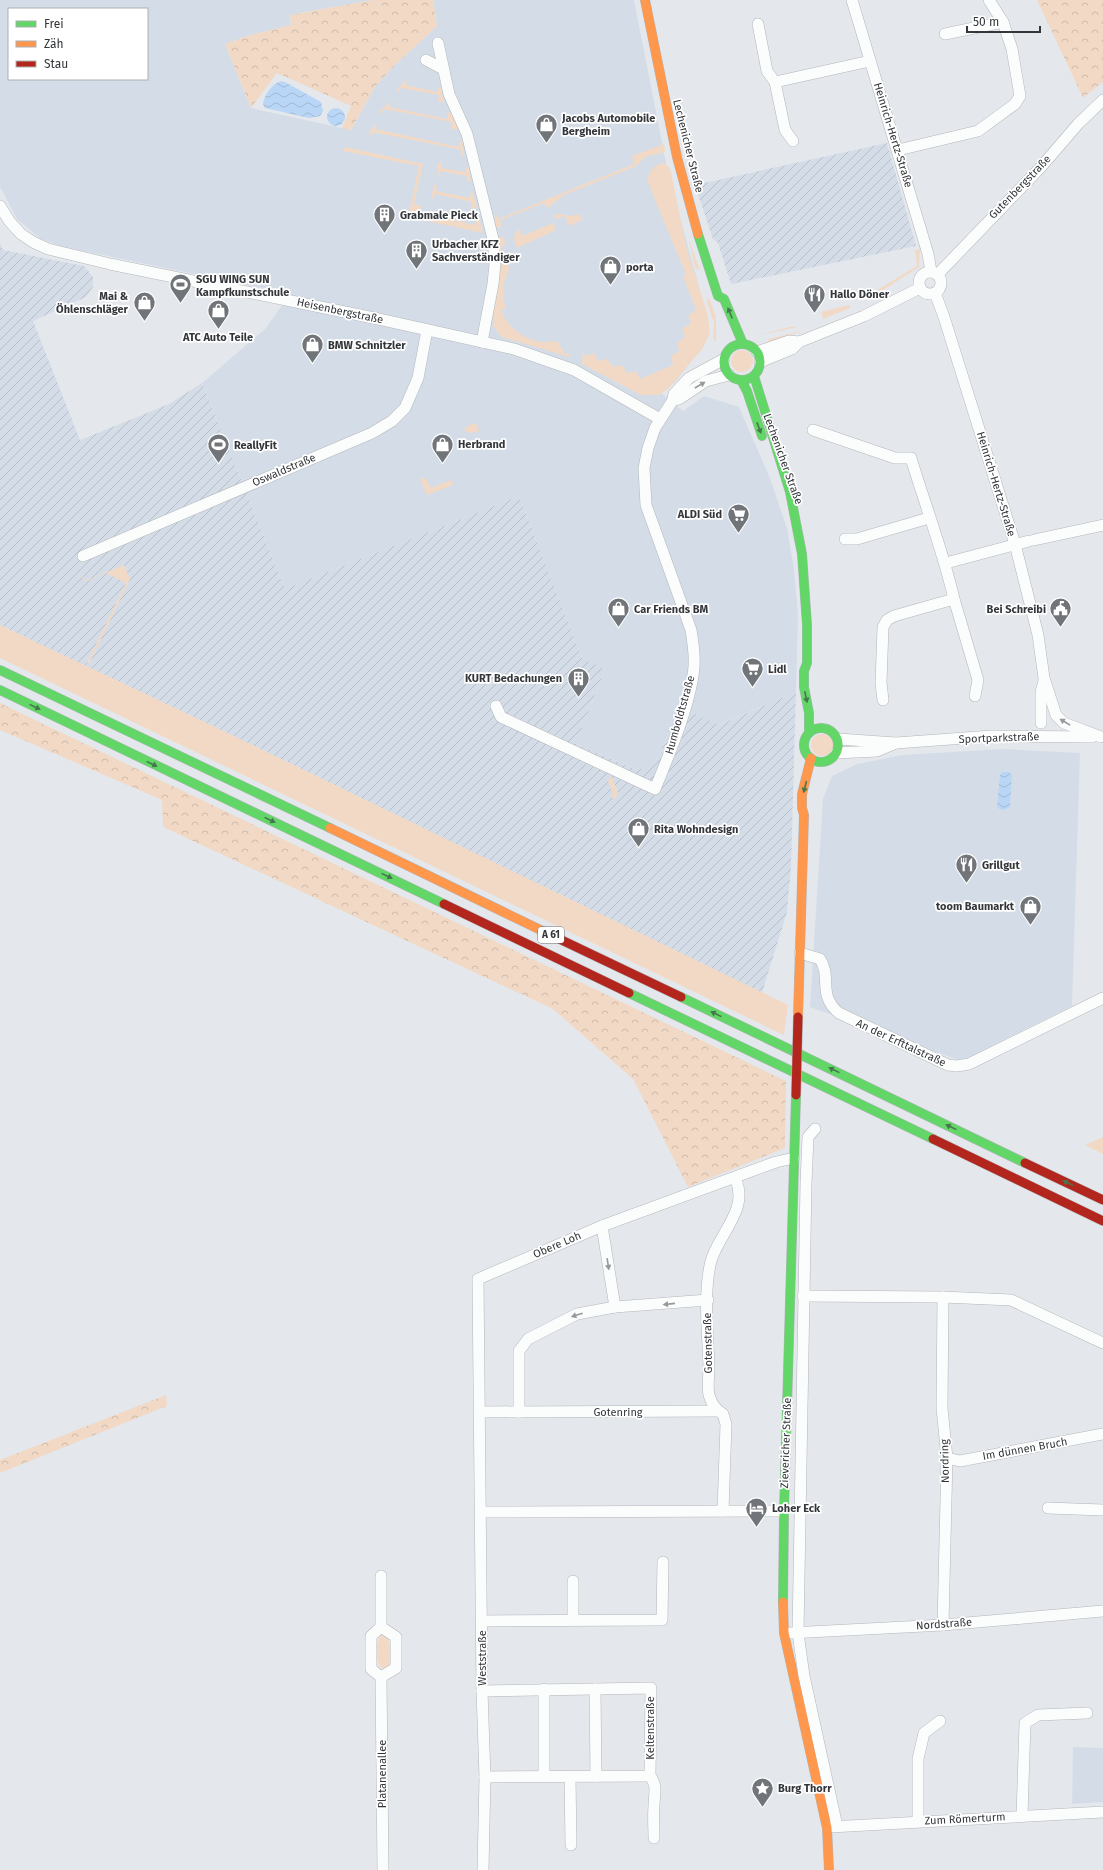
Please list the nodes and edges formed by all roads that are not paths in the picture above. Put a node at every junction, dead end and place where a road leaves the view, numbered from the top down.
1 (645, 0) edge
2 (852, 0) edge
3 (989, 0) edge
4 (1003, 22) junction
5 (758, 24) dead end
6 (945, 34) dead end
7 (438, 43) dead end
8 (426, 60) dead end
9 (870, 61) junction
10 (443, 69) junction
11 (775, 82) junction
12 (1103, 100) edge
13 (793, 142) dead end
14 (898, 150) junction
15 (0, 206) edge
16 (934, 273) junction
17 (920, 288) junction
18 (935, 293) junction
19 (718, 296) junction
20 (720, 314) dead end
21 (427, 330) junction
22 (727, 335) dead end
23 (482, 342) junction
24 (743, 344) junction
25 (727, 354) junction
26 (759, 357) junction
27 (729, 374) junction
28 (754, 376) junction
29 (741, 380) junction
30 (673, 400) junction
31 (660, 419) junction
32 (814, 430) dead end
33 (929, 518) junction
34 (795, 524) junction
35 (1103, 525) edge
36 (844, 539) dead end
37 (1015, 544) junction
38 (83, 556) dead end
39 (946, 563) junction
40 (954, 599) junction
41 (807, 663) junction
42 (0, 670) edge
43 (1044, 678) junction
44 (0, 690) edge
45 (975, 696) dead end
46 (883, 700) dead end
47 (496, 706) dead end
48 (1041, 723) dead end
49 (828, 729) junction
50 (809, 733) junction
51 (1102, 737) edge
52 (838, 740) junction
53 (896, 743) junction
54 (836, 753) junction
55 (811, 758) junction
56 (826, 762) junction
57 (820, 771) dead end
58 (812, 797) dead end
59 (804, 815) junction
60 (800, 953) junction
61 (1103, 998) edge
62 (815, 1129) dead end
63 (794, 1158) junction
64 (735, 1178) junction
65 (1103, 1200) edge
66 (1103, 1221) edge
67 (602, 1226) junction
68 (803, 1296) junction
69 (943, 1297) junction
70 (708, 1300) junction
71 (615, 1307) junction
72 (1103, 1343) edge
73 (718, 1411) junction
74 (480, 1412) junction
75 (518, 1412) junction
76 (1103, 1434) edge
77 (480, 1445) joint
78 (947, 1458) junction
79 (1048, 1508) dead end
80 (723, 1510) junction
81 (1103, 1510) edge
82 (784, 1511) junction
83 (481, 1512) junction
84 (662, 1562) dead end
85 (381, 1576) dead end
86 (573, 1581) dead end
87 (1103, 1611) edge
88 (573, 1619) junction
89 (482, 1621) junction
90 (943, 1625) junction
91 (381, 1627) junction
92 (784, 1632) junction
93 (798, 1633) junction
94 (381, 1678) junction
95 (544, 1689) junction
96 (595, 1689) junction
97 (482, 1691) junction
98 (1087, 1713) dead end
99 (940, 1721) dead end
100 (544, 1776) junction
101 (570, 1776) junction
102 (596, 1776) junction
103 (650, 1776) junction
104 (485, 1777) junction
105 (1103, 1812) edge
106 (1022, 1816) junction
107 (918, 1822) junction
108 (832, 1827) junction
109 (654, 1838) dead end
110 (571, 1845) dead end
111 (383, 1870) edge
112 (483, 1870) edge
113 (829, 1870) edge

1 - 19 main road, Lechenicher Straße
2 - 9 street, Heinrich-Hertz-Straße
3 - 4 street
4 - 6 street
4 - 14 street
5 - 11 street
7 - 10 street
8 - 10 street
9 - 11 street
9 - 14 street, Heinrich-Hertz-Straße
10 - 23 street
11 - 13 street
12 - 16 street, Gutenbergstraße
14 - 16 street, Heinrich-Hertz-Straße
15 - 21 street, Heisenbergstraße
16 - 17 street
16 - 18 street
17 - 18 street
17 - 26 street
18 - 37 street, Heinrich-Hertz-Straße
19 - 20 main road, Lechenicher Straße
24 -> 19 main road, Lechenicher Straße
21 - 23 street, Heisenbergstraße
21 - 38 street, Oswaldstraße
22 - 25 main road
23 - 31 street, Heisenbergstraße
24 - 25 main road
24 - 26 main road
25 - 27 main road
25 - 30 street, Humboldtstraße
26 - 28 main road
27 - 29 main road
30 -> 27 street, Humboldtstraße
28 - 29 main road
28 - 34 main road, Lechenicher Straße
29 -> 34 main road, Lechenicher Straße
30 - 31 street, Humboldtstraße
31 - 47 street, Humboldtstraße
32 - 33 street
33 - 36 street
33 - 39 street
34 - 41 main road, Lechenicher Straße
35 - 37 street
37 - 39 street
37 - 43 street, Heinrich-Hertz-Straße
39 - 40 street
40 - 45 street
40 - 46 street
41 - 49 main road, Lechenicher Straße
41 -> 50 main road, Lechenicher Straße
65 -> 42 main road, A 61
43 - 48 street, Heinrich-Hertz-Straße
51 -> 43 street, Heinrich-Hertz-Straße
44 -> 66 main road, A 61
49 - 50 main road
49 - 52 main road
50 - 55 main road
51 - 53 street, Sportparkstraße
52 - 53 street, Sportparkstraße
52 - 54 main road
53 - 54 street, Sportparkstraße
54 - 56 main road
55 - 56 main road
55 -> 59 main road
56 - 57 main road
58 - 59 main road
59 - 60 main road, Zievericher Straße
60 - 61 street, An der Erfttalstraße
60 - 63 main road, Zievericher Straße, bridge
62 - 68 street, Zievericher Straße
63 - 64 street, Obere Loh
63 - 82 main road, Zievericher Straße
64 - 67 street, Obere Loh
64 - 70 street, Gotenstraße
67 -> 71 street
67 - 74 street, Obere Loh
68 - 69 street
68 - 93 street, Zievericher Straße
69 - 72 street
69 - 78 street, Nordring
70 -> 71 street
70 - 73 street, Gotenstraße
71 -> 75 street
73 - 75 street, Gotenring
73 - 80 street, Gotenstraße
74 - 75 street, Gotenring
74 - 77 street, Obere Loh
76 - 78 street, Im dünnen Bruch
77 - 83 street, Weststraße
78 - 90 street, Nordring
79 - 81 street
80 - 82 street
80 - 83 street
82 - 92 main road, Zievericher Straße
83 - 89 street, Weststraße
84 - 88 street
85 - 91 street
86 - 88 street
87 - 90 street, Nordstraße
88 - 89 street
89 - 97 street, Weststraße
90 - 93 street, Nordstraße
91 - 94 street
91 - 94 street
92 - 93 street, Nordstraße
92 - 108 main road, Zievericher Straße
93 - 108 street, Zievericher Straße
94 - 111 street, Platanenallee
95 - 96 street, Keltenstraße
95 - 97 street, Keltenstraße
95 - 100 street
96 - 102 street
96 - 103 street, Keltenstraße
97 - 104 street, Weststraße
98 - 106 street
99 - 107 street
100 - 101 street, Keltenstraße
100 - 104 street, Keltenstraße
101 - 102 street, Keltenstraße
101 - 110 street
102 - 103 street, Keltenstraße
103 - 109 street, Keltenstraße
104 - 112 street, Weststraße
105 - 106 street, Zum Römerturm
106 - 107 street, Zum Römerturm
107 - 108 street, Zum Römerturm
108 - 113 main road, Zievericher Straße

